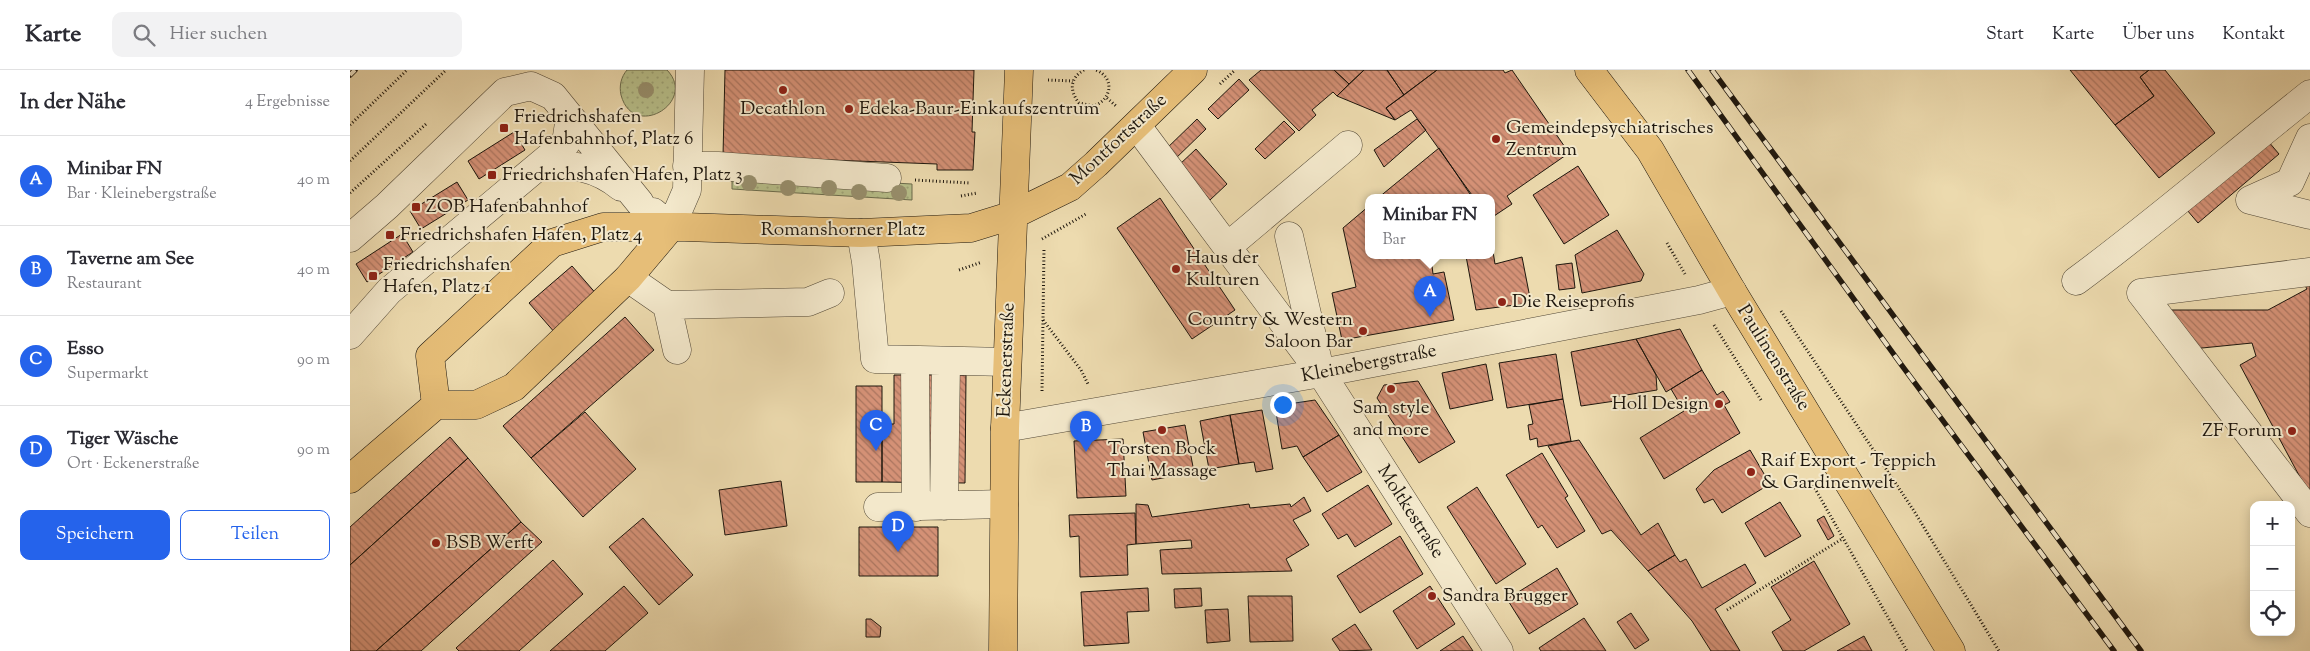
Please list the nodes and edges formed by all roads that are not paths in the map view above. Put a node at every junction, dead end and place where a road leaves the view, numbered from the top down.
1 (690, 70) edge
2 (1019, 70) edge
3 (1193, 70) edge
4 (1589, 70) edge
5 (2310, 94) edge
6 (570, 117) junction
7 (1136, 126) junction
8 (2310, 138) edge
9 (1348, 145) dead end
10 (541, 165) junction
11 (687, 166) junction
12 (887, 178) dead end
13 (640, 203) junction
14 (2310, 214) edge
15 (1013, 216) junction
16 (671, 227) junction
17 (861, 233) junction
18 (1289, 236) dead end
19 (350, 238) edge
20 (1227, 247) junction
21 (2310, 272) edge
22 (628, 278) junction
23 (2076, 281) dead end
24 (1732, 290) junction
25 (830, 292) dead end
26 (667, 304) junction
27 (350, 335) edge
28 (677, 350) dead end
29 (915, 360) junction
30 (946, 361) junction
31 (1008, 362) junction
32 (1321, 373) junction
33 (436, 405) junction
34 (1005, 428) junction
35 (350, 479) edge
36 (1004, 504) junction
37 (944, 506) junction
38 (878, 507) dead end
39 (916, 507) junction
40 (2310, 513) edge
41 (1003, 651) edge
42 (1499, 651) edge
43 (1950, 651) edge

1 - 11 street
2 - 15 main road, Eckenerstraße
3 - 7 main road, Montfortstraße
4 - 24 main road, Paulinenstraße
5 - 23 street
6 - 10 street
6 - 13 street
6 - 19 street
7 - 15 main road, Montfortstraße
7 - 20 street, Moltkestraße
8 - 14 street
9 - 20 street
10 - 13 street
10 - 27 street
11 - 12 street
11 - 16 street
13 - 16 street
15 - 17 main road, Romanshorner Platz
15 - 31 main road, Eckenerstraße
16 - 17 main road, Romanshorner Platz
16 - 22 main road
16 - 33 main road, Romanshorner Platz
17 - 29 street
18 - 32 street
20 - 32 street, Moltkestraße
21 - 40 street
22 - 26 street
22 - 33 main road
24 - 32 street, Kleinebergstraße
24 - 43 main road, Paulinenstraße
25 - 26 street
26 - 28 street
29 - 30 street
29 - 39 street
30 - 31 street
30 - 37 street
31 - 34 main road, Eckenerstraße
32 - 34 street, Kleinebergstraße
32 - 42 street, Moltkestraße
33 - 35 main road
34 - 36 main road, Eckenerstraße
36 - 37 street
36 - 41 main road, Eckenerstraße
37 - 39 street
38 - 39 street

